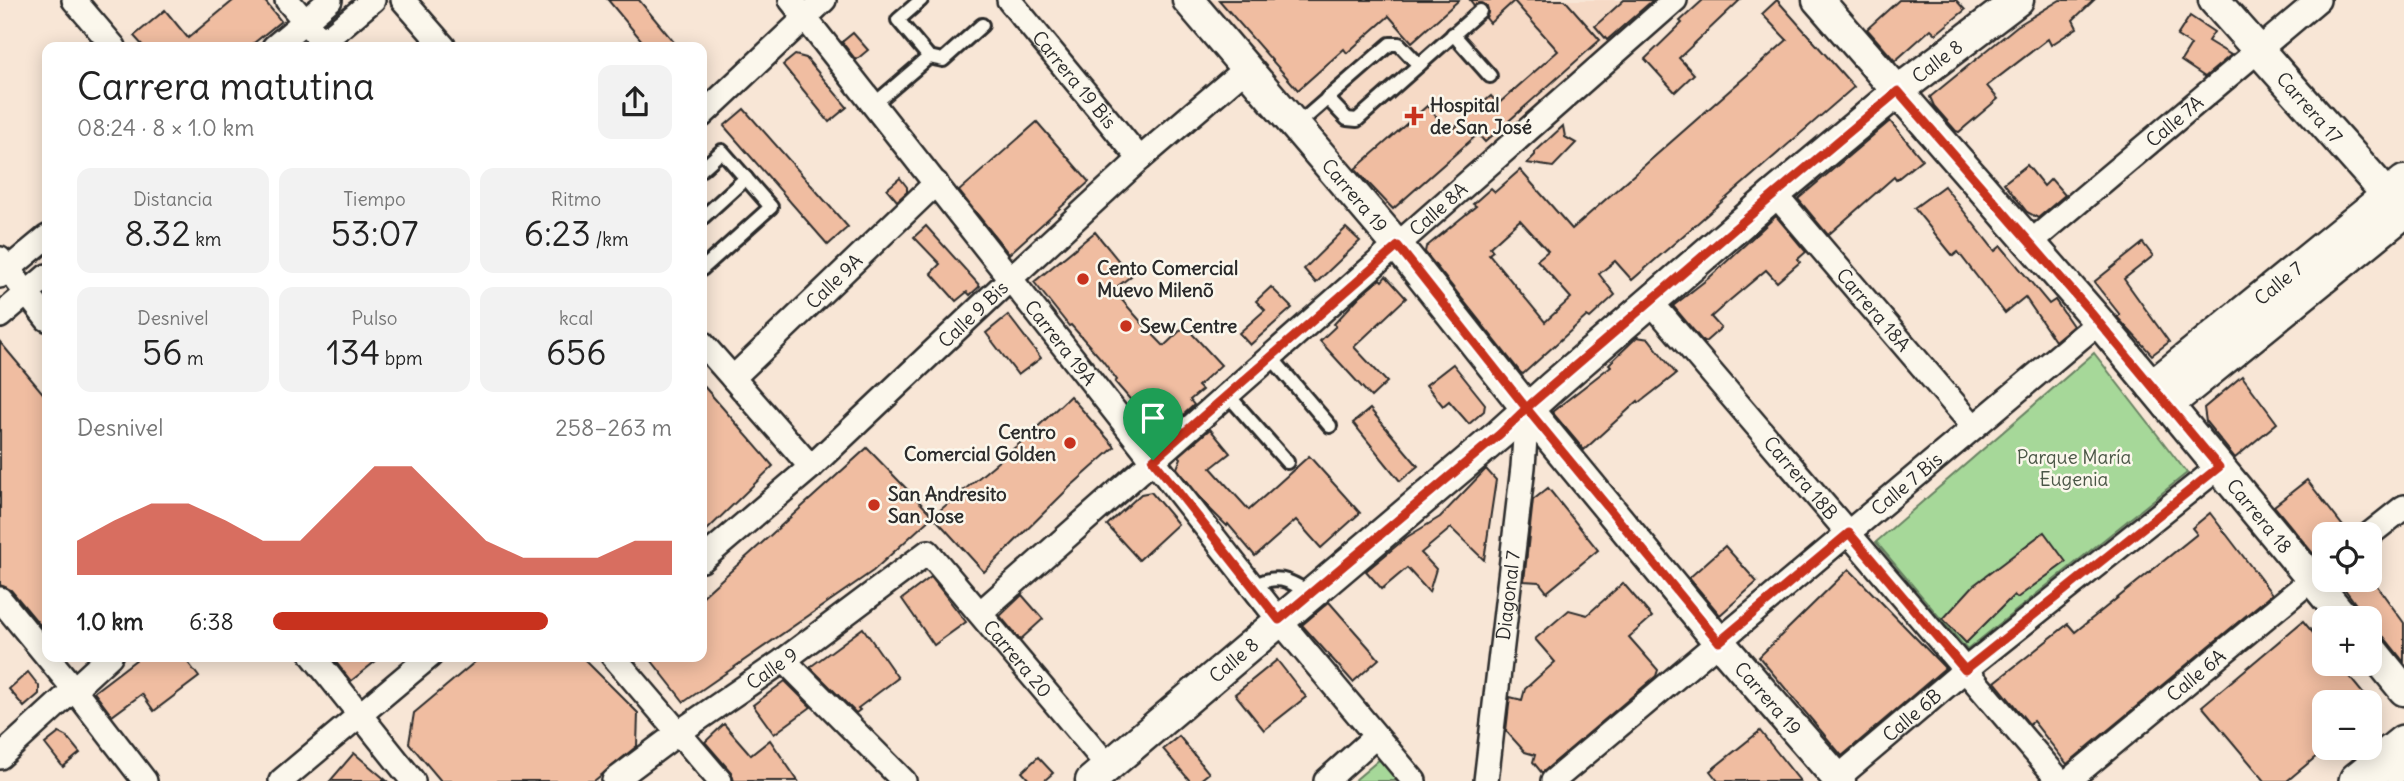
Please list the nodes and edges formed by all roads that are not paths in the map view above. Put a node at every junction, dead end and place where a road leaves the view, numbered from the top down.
1 (74, 0) edge
2 (287, 0) edge
3 (330, 0) edge
4 (373, 0) edge
5 (403, 0) edge
6 (824, 0) edge
7 (921, 0) edge
8 (1009, 0) edge
9 (1188, 0) edge
10 (1675, 0) edge
11 (1818, 0) edge
12 (2018, 0) edge
13 (2214, 0) edge
14 (2318, 0) edge
15 (797, 9) edge
16 (1480, 11) dead end
17 (305, 21) junction
18 (982, 25) dead end
19 (1453, 34) junction
20 (110, 42) edge
21 (280, 42) edge
22 (318, 42) edge
23 (324, 42) edge
24 (440, 42) edge
25 (2258, 50) junction
26 (929, 57) junction
27 (1419, 65) junction
28 (1245, 69) junction
29 (1490, 76) dead end
30 (1898, 91) junction
31 (1327, 98) junction
32 (873, 105) junction
33 (707, 109) edge
34 (1295, 127) junction
35 (1140, 159) junction
36 (707, 164) edge
37 (746, 178) junction
38 (936, 183) junction
39 (1775, 194) junction
40 (2400, 203) edge
41 (707, 213) edge
42 (42, 241) edge
43 (2030, 243) junction
44 (1398, 246) junction
45 (707, 264) edge
46 (3, 268) edge
47 (1011, 278) junction
48 (42, 280) edge
49 (27, 293) junction
50 (1651, 302) junction
51 (42, 312) edge
52 (0, 316) edge
53 (2099, 322) junction
54 (707, 349) edge
55 (1270, 357) junction
56 (733, 378) junction
57 (1228, 395) junction
58 (2160, 396) junction
59 (1527, 409) junction
60 (1330, 426) dead end
61 (1974, 427) junction
62 (1153, 460) junction
63 (1287, 462) dead end
64 (811, 467) junction
65 (2219, 467) junction
66 (2404, 507) edge
67 (2382, 524) edge
68 (1849, 533) junction
69 (928, 552) joint
70 (707, 556) edge
71 (2312, 568) edge
72 (2312, 579) edge
73 (1252, 586) junction
74 (1311, 594) junction
75 (0, 599) edge
76 (980, 613) junction
77 (1279, 620) junction
78 (1719, 642) junction
79 (42, 651) edge
80 (784, 660) junction
81 (51, 662) edge
82 (104, 662) edge
83 (318, 662) edge
84 (423, 662) edge
85 (618, 662) edge
86 (2382, 663) edge
87 (1965, 670) junction
88 (74, 690) junction
89 (2404, 690) edge
90 (360, 716) junction
91 (678, 733) junction
92 (1376, 736) junction
93 (2404, 744) edge
94 (0, 757) edge
95 (2404, 773) edge
96 (1100, 774) edge
97 (1837, 780) edge
98 (145, 781) edge
99 (281, 781) edge
100 (413, 781) edge
101 (614, 781) edge
102 (720, 781) edge
103 (904, 781) edge
104 (1326, 781) edge
105 (1414, 781) edge
106 (1486, 781) edge
107 (1553, 781) edge
108 (2060, 781) edge
109 (2068, 781) edge
110 (2358, 781) edge
111 (2394, 781) edge

1 - 20 street
2 - 17 street
3 - 17 street
4 - 23 street
5 - 24 street
6 - 15 street
7 - 26 lane
8 - 35 street, Carrera 19 Bis
9 - 28 street, Carrera 19
10 - 44 street, Calle 8A
11 - 30 street, Carrera 18
12 - 30 street, Calle 8
13 - 25 street, Carrera 17
14 - 25 street, Calle 7A
15 - 32 street, Carrera 19A
15 - 33 street
16 - 19 lane
17 - 21 street
17 - 22 street
18 - 26 lane
19 - 27 lane
19 - 29 lane
25 - 40 street, Carrera 17
25 - 43 street, Calle 7A
26 - 32 lane
27 - 31 lane
27 - 31 lane
28 - 34 street, Carrera 19
28 - 35 street, Calle 9 Bis
30 - 39 street, Calle 8
30 - 43 street, Carrera 18
31 - 34 lane
32 - 38 street, Carrera 19A
34 - 44 street, Carrera 19
35 - 47 street, Calle 9 Bis
36 - 37 lane
37 - 41 lane
37 - 45 lane
38 - 47 street, Carrera 19A
38 - 56 street, Calle 9A
39 - 50 street, Calle 8
39 - 61 street, Carrera 18A
40 - 58 street, Calle 7
42 - 46 street
43 - 53 street, Carrera 18
44 - 55 street, Calle 8A
44 - 59 street, Carrera 19
46 - 49 street
47 - 62 street, Carrera 19A
47 - 64 street, Calle 9 Bis
48 - 49 street
49 - 51 street
49 - 52 street
50 - 59 street, Calle 8
50 - 68 street, Carrera 18B
53 - 58 street, Carrera 18
53 - 61 street, Calle 7 Bis
54 - 56 street
55 - 57 street, Calle 8A
55 - 60 lane
56 - 64 street
57 - 62 street, Calle 8A
57 - 63 lane
58 - 65 street, Carrera 18
59 - 74 street, Calle 8
59 - 78 street, Carrera 19
59 - 106 street, Diagonal 7
61 - 68 street, Calle 7 Bis
62 - 73 street, Carrera 19A
62 - 76 street, Calle 8A
64 - 70 street, Calle 9 Bis
65 - 71 street, Carrera 18
65 - 87 street, Calle 6B
66 - 67 street
68 - 78 street, Calle 7 Bis
68 - 87 street, Carrera 18B
69 - 76 street, Carrera 20
69 - 80 street, Calle 9
72 - 109 street, Calle 6A
73 - 74 lane
73 - 77 street, Carrera 19A
74 - 77 street, Calle 8
75 - 79 street
76 - 96 street, Carrera 20
77 - 92 street, Carrera 19A
77 - 96 street, Calle 8
78 - 97 street, Carrera 19
78 - 107 street, Calle 7 Bis
80 - 91 street, Calle 9
80 - 103 street
81 - 88 street
82 - 88 street
83 - 90 street
84 - 90 street
85 - 91 street
86 - 89 street
87 - 97 street, Calle 6B
87 - 108 street, Carrera 18B
88 - 94 street
88 - 98 street
90 - 99 street
90 - 100 street
91 - 101 street, Calle 9
91 - 102 street
92 - 104 street
92 - 105 street, Carrera 19A
93 - 110 main road
95 - 111 lane

